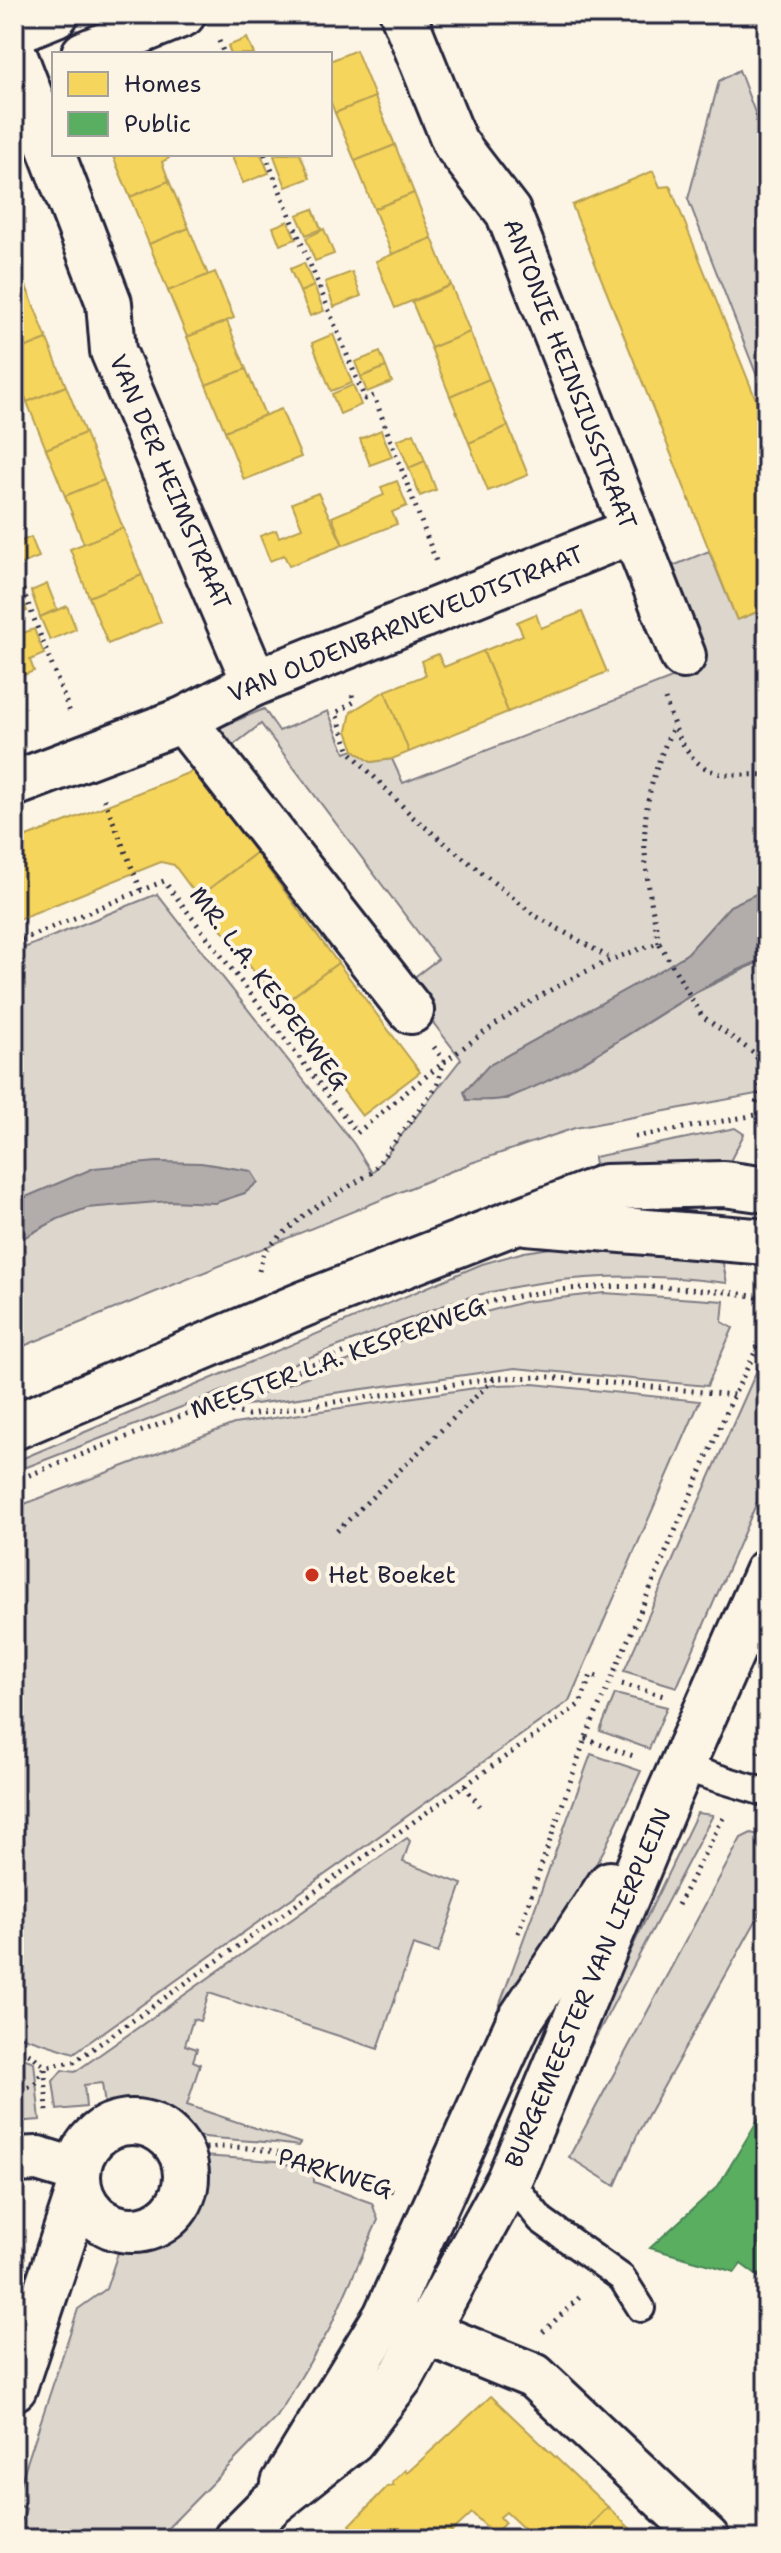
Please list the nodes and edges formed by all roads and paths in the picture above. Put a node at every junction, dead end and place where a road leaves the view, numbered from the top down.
1 (56, 14) edge
2 (183, 14) edge
3 (403, 14) edge
4 (14, 31) edge
5 (89, 52) edge
6 (26, 70) edge
7 (52, 143) edge
8 (57, 156) edge
9 (266, 156) edge
10 (632, 531) junction
11 (452, 604) junction
12 (337, 649) junction
13 (683, 656) joint
14 (255, 683) junction
15 (183, 720) junction
16 (674, 725) junction
17 (767, 775) edge
18 (14, 784) edge
19 (14, 943) edge
20 (659, 943) junction
21 (609, 958) junction
22 (411, 1011) dead end
23 (444, 1061) junction
24 (756, 1103) dead end
25 (767, 1190) edge
26 (519, 1222) junction
27 (767, 1242) edge
28 (258, 1276) dead end
29 (767, 1300) edge
30 (767, 1328) edge
31 (495, 1378) junction
32 (734, 1395) junction
33 (207, 1405) junction
34 (14, 1427) edge
35 (14, 1481) edge
36 (337, 1531) dead end
37 (767, 1572) edge
38 (753, 1641) edge
39 (597, 1677) dead end
40 (612, 1681) dead end
41 (622, 1684) dead end
42 (675, 1699) dead end
43 (674, 1782) junction
44 (464, 1786) junction
45 (767, 1793) edge
46 (480, 1806) dead end
47 (14, 2046) edge
48 (45, 2067) junction
49 (14, 2095) edge
50 (470, 2136) junction
51 (182, 2153) junction
52 (52, 2170) edge
53 (509, 2180) junction
54 (436, 2206) junction
55 (608, 2269) junction
56 (641, 2308) dead end
57 (386, 2316) junction
58 (426, 2332) junction
59 (508, 2364) junction
60 (14, 2388) edge
61 (270, 2505) junction
62 (236, 2539) edge
63 (707, 2539) edge

1 - 4 street
2 - 5 street
3 - 10 street, ANTONIE HEINSIUSSTRAAT
6 - 7 street, VAN DER HEIMSTRAAT
8 - 14 street, VAN DER HEIMSTRAAT
9 - 11 path
10 - 11 street, VAN OLDENBARNEVELDTSTRAAT
10 - 13 street, ANTONIE HEINSIUSSTRAAT
11 - 12 street, VAN OLDENBARNEVELDTSTRAAT
12 - 14 street, VAN OLDENBARNEVELDTSTRAAT
12 - 21 path
13 - 16 path
14 - 15 street, VAN OLDENBARNEVELDTSTRAAT
15 - 18 street, VAN OLDENBARNEVELDTSTRAAT
15 - 22 street
16 - 17 path
16 - 20 path
19 - 23 path, MR. L.A. KESPERWEG
20 - 21 path
20 - 24 path
21 - 23 path
23 - 28 path
25 - 26 street
26 - 27 street
26 - 34 street
29 - 33 path, MEESTER L.A. KESPERWEG
30 - 32 path
31 - 32 path
31 - 33 path
31 - 36 path
32 - 40 path
33 - 35 path, MEESTER L.A. KESPERWEG
37 - 38 street, BURGEMEESTER VAN LIERPLEIN
38 - 43 street, BURGEMEESTER VAN LIERPLEIN
39 - 44 path
41 - 42 path
43 - 45 lane
43 - 50 street, BURGEMEESTER VAN LIERPLEIN
43 - 53 street, BURGEMEESTER VAN LIERPLEIN
44 - 46 path
44 - 48 path
47 - 48 path
48 - 49 path
48 - 52 path
50 - 53 street, BURGEMEESTER VAN LIERPLEIN
50 - 54 street, BURGEMEESTER VAN LIERPLEIN
51 - 52 street
51 - 52 street
51 - 54 path, PARKWEG
52 - 60 street
53 - 55 lane, BURGEMEESTER VAN LIERPLEIN
53 - 58 street, BURGEMEESTER VAN LIERPLEIN
54 - 57 street, BURGEMEESTER VAN LIERPLEIN
55 - 56 lane, BURGEMEESTER VAN LIERPLEIN
55 - 59 path
57 - 58 street
57 - 61 street, BURGEMEESTER VAN LIERPLEIN
58 - 59 street
58 - 61 street, BURGEMEESTER VAN LIERPLEIN
59 - 63 street
61 - 62 street

